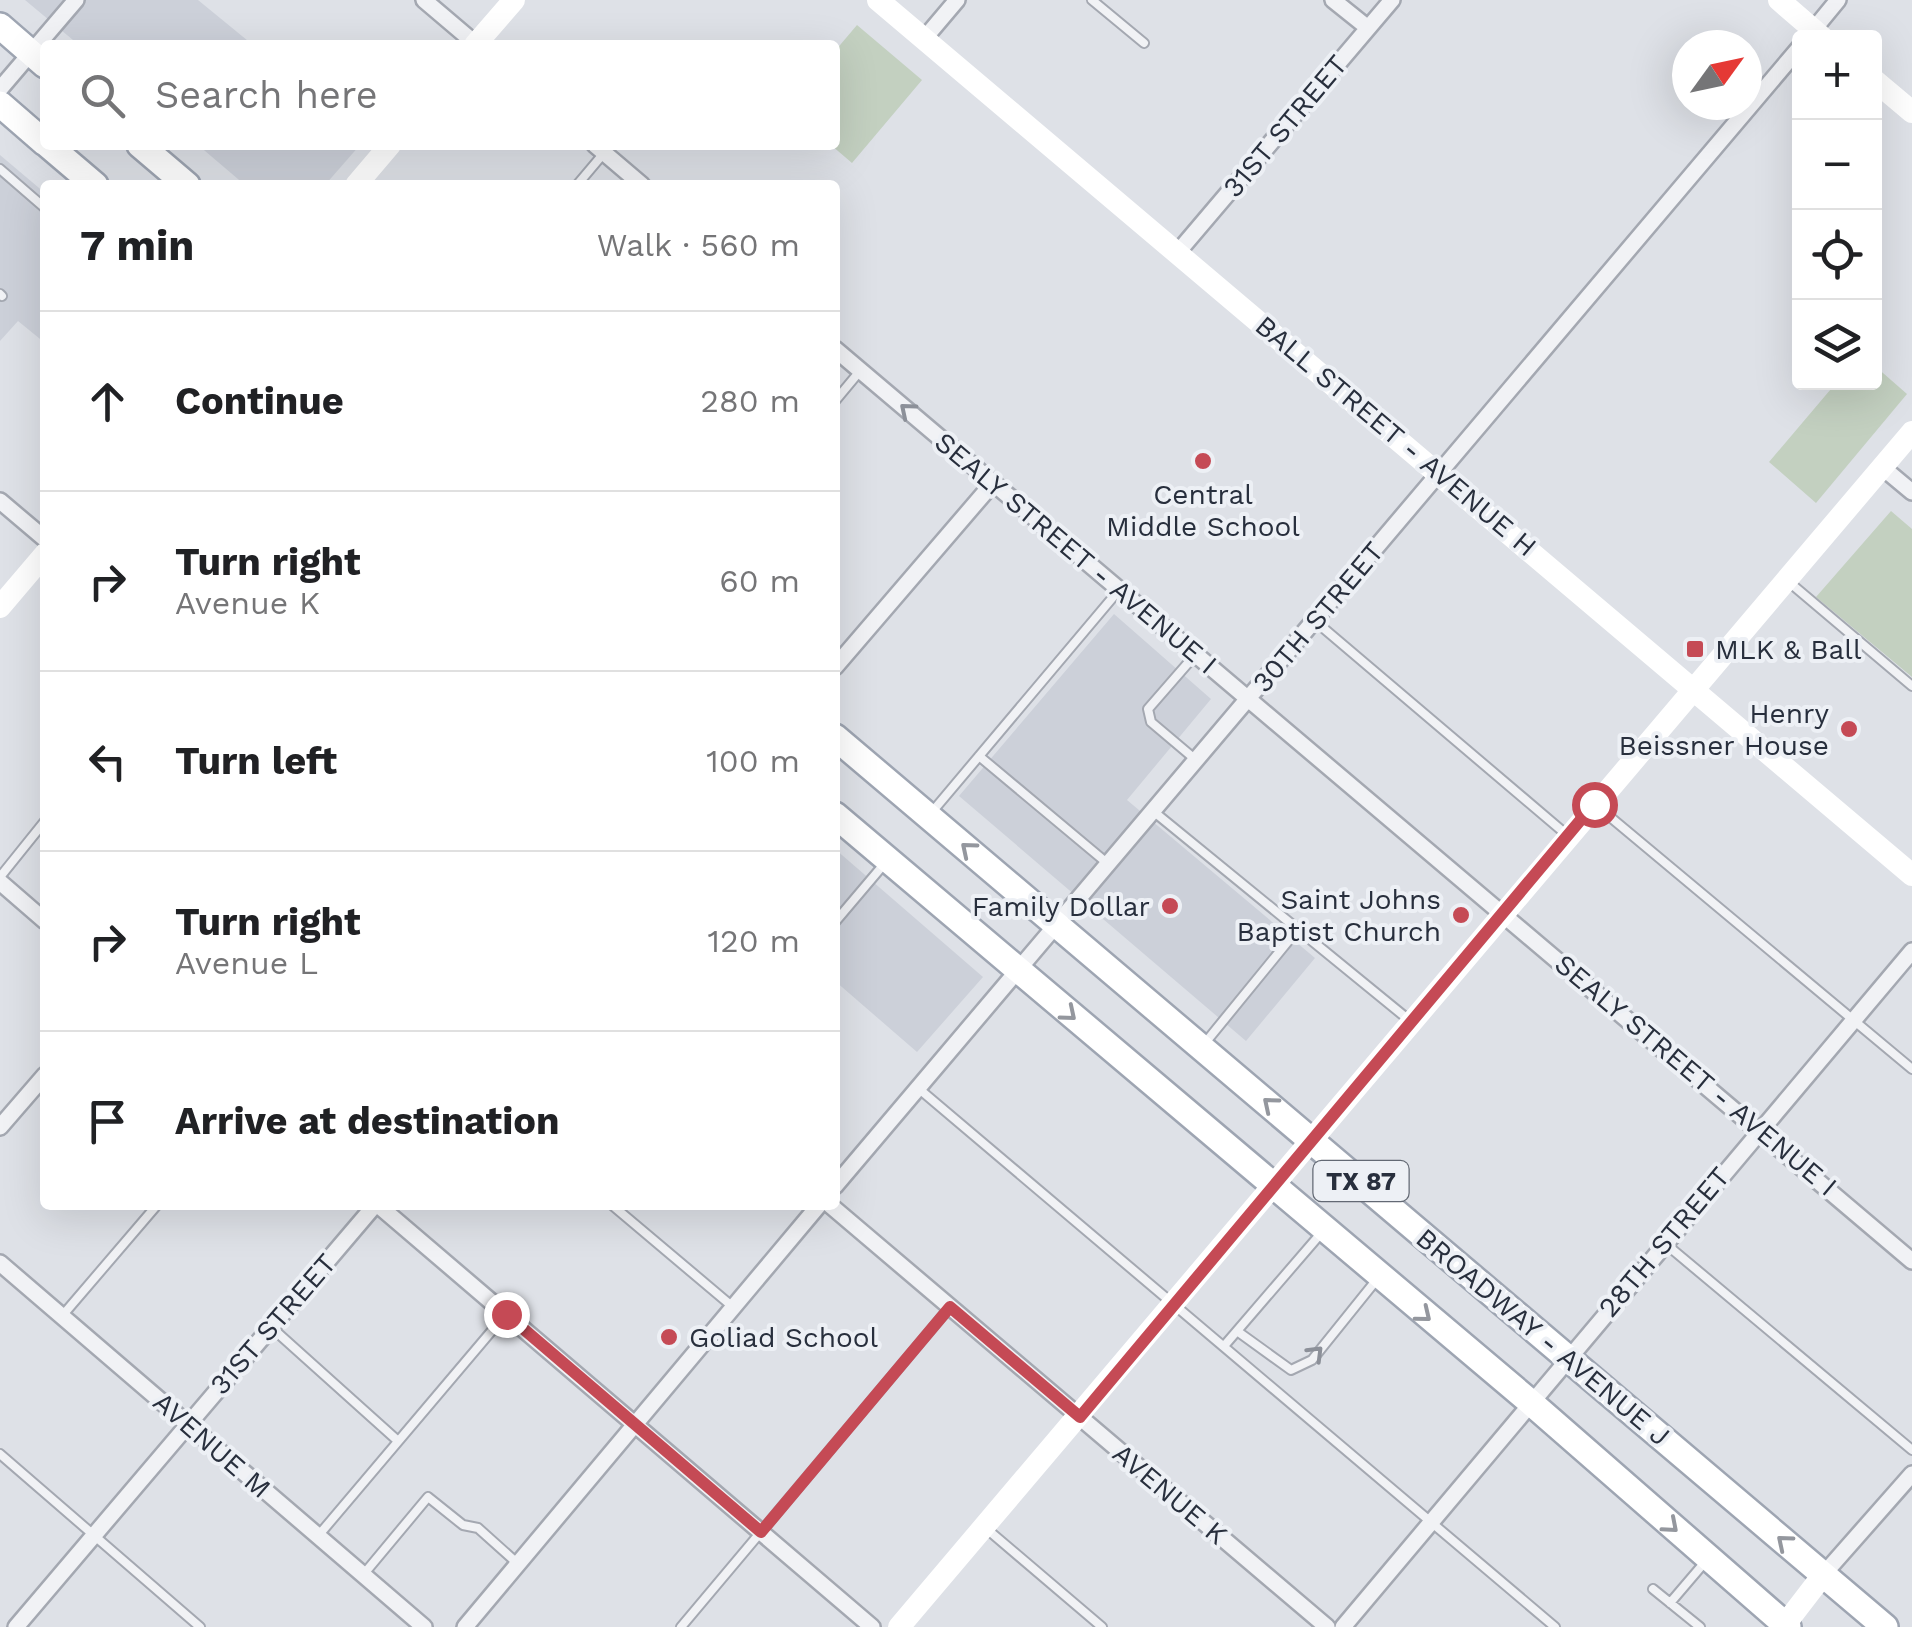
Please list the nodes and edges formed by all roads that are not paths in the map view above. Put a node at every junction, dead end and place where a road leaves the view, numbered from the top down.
1 (76, 0) edge
2 (424, 0) edge
3 (514, 0) edge
4 (878, 0) edge
5 (957, 0) edge
6 (1092, 0) edge
7 (1333, 0) edge
8 (1392, 0) edge
9 (1778, 0) edge
10 (1838, 0) edge
11 (0, 26) edge
12 (1368, 28) junction
13 (1804, 30) edge
14 (1817, 30) edge
15 (924, 38) junction
16 (50, 40) edge
17 (470, 40) edge
18 (480, 40) edge
19 (1144, 43) dead end
20 (38, 59) edge
21 (1792, 60) edge
22 (1882, 87) edge
23 (0, 89) edge
24 (0, 104) edge
25 (1912, 112) edge
26 (40, 139) edge
27 (53, 150) edge
28 (146, 150) edge
29 (386, 150) edge
30 (599, 150) edge
31 (601, 150) edge
32 (0, 169) edge
33 (89, 180) edge
34 (180, 180) edge
35 (360, 180) edge
36 (580, 180) edge
37 (636, 180) edge
38 (40, 204) edge
39 (1178, 252) junction
40 (840, 353) edge
41 (860, 370) junction
42 (840, 394) edge
43 (1912, 432) edge
44 (1882, 466) junction
45 (1440, 474) junction
46 (993, 483) junction
47 (1912, 492) edge
48 (0, 501) edge
49 (40, 535) edge
50 (40, 560) edge
51 (1786, 580) junction
52 (1119, 590) junction
53 (0, 607) edge
54 (1315, 621) junction
55 (1195, 654) junction
56 (840, 661) edge
57 (1912, 686) edge
58 (1694, 688) junction
59 (1248, 700) junction
60 (840, 740) edge
61 (980, 756) junction
62 (1196, 760) junction
63 (1594, 804) junction
64 (1152, 811) junction
65 (929, 816) junction
66 (840, 819) edge
67 (40, 827) edge
68 (1567, 836) junction
69 (888, 860) junction
70 (1107, 863) junction
71 (1912, 874) edge
72 (0, 879) edge
73 (1504, 912) junction
74 (40, 916) edge
75 (840, 916) edge
76 (1057, 924) junction
77 (1298, 930) junction
78 (1912, 951) edge
79 (1018, 970) junction
80 (1412, 1022) junction
81 (1852, 1022) junction
82 (1202, 1046) junction
83 (1912, 1068) edge
84 (40, 1081) edge
85 (918, 1088) junction
86 (0, 1127) edge
87 (1761, 1128) junction
88 (1313, 1140) junction
89 (840, 1180) edge
90 (1273, 1188) junction
91 (153, 1210) edge
92 (372, 1210) edge
93 (382, 1210) edge
94 (618, 1210) edge
95 (815, 1210) edge
96 (836, 1210) edge
97 (1323, 1231) junction
98 (1663, 1242) junction
99 (1912, 1261) edge
100 (0, 1264) edge
101 (1378, 1278) junction
102 (1174, 1304) junction
103 (733, 1307) junction
104 (950, 1307) junction
105 (506, 1314) junction
106 (62, 1316) junction
107 (271, 1327) junction
108 (1237, 1331) junction
109 (1224, 1346) junction
110 (1566, 1357) junction
111 (1529, 1401) junction
112 (1080, 1417) junction
113 (188, 1424) junction
114 (634, 1424) junction
115 (398, 1440) junction
116 (1912, 1450) edge
117 (0, 1454) edge
118 (1912, 1474) edge
119 (1432, 1523) junction
120 (984, 1527) junction
121 (761, 1532) junction
122 (93, 1535) junction
123 (318, 1536) junction
124 (1708, 1559) junction
125 (517, 1563) junction
126 (363, 1574) junction
127 (1823, 1576) junction
128 (1653, 1588) dead end
129 (1670, 1602) junction
130 (1785, 1626) edge
131 (16, 1627) edge
132 (200, 1627) edge
133 (424, 1627) edge
134 (465, 1627) edge
135 (682, 1627) edge
136 (872, 1627) edge
137 (899, 1627) edge
138 (1102, 1627) edge
139 (1327, 1627) edge
140 (1342, 1627) edge
141 (1555, 1627) edge
142 (1700, 1627) edge
143 (1885, 1627) edge

1 - 16 street
2 - 17 street
3 - 18 street
4 - 15 street, BALL STREET - AVENUE H
5 - 15 street
6 - 19 lane
7 - 12 street
8 - 12 street, 31ST STREET
9 - 13 street
10 - 14 street, 30TH STREET
11 - 20 main road
12 - 39 street, 31ST STREET
15 - 39 street, BALL STREET - AVENUE H
20 - 23 street
21 - 45 street, 30TH STREET
22 - 25 street
24 - 26 main road
27 - 33 main road
28 - 34 main road
29 - 35 street
30 - 36 lane
31 - 37 street
32 - 38 lane
39 - 45 street, BALL STREET - AVENUE H
40 - 41 street, SEALY STREET - AVENUE I
41 - 42 lane
46 -> 41 street, SEALY STREET - AVENUE I
43 - 44 street
44 - 47 street
44 - 51 street
45 - 54 street, 30TH STREET
45 - 58 street, BALL STREET - AVENUE H
46 - 52 street, SEALY STREET - AVENUE I
46 - 56 street
48 - 49 street
50 - 53 street
51 - 57 lane
51 - 58 street
52 - 55 street, SEALY STREET - AVENUE I
52 - 61 lane
54 - 59 street, 30TH STREET
54 - 68 lane
55 - 59 street, SEALY STREET - AVENUE I
55 - 62 lane
58 - 63 street
58 - 71 street, BALL STREET - AVENUE H
59 - 62 street, 30TH STREET
59 - 73 street, SEALY STREET - AVENUE I
60 - 65 main road, BROADWAY - AVENUE J / TX 87
61 - 65 lane
61 - 70 lane
62 - 64 street, 30TH STREET
63 - 68 street
63 - 81 lane
64 - 70 street, 30TH STREET
64 - 77 lane
76 -> 65 main road, BROADWAY - AVENUE J / TX 87
66 - 69 main road, TX 87
67 - 72 lane
68 - 73 street
69 - 75 lane
69 - 79 main road, TX 87
70 - 76 street, 30TH STREET
72 - 74 street
73 - 80 street
73 - 87 street, SEALY STREET - AVENUE I
76 - 79 street, 30TH STREET
76 - 82 main road, BROADWAY - AVENUE J / TX 87
77 - 80 lane
77 - 82 lane
78 - 81 street, 28TH STREET
79 - 85 street, 30TH STREET
79 -> 90 main road, TX 87
80 - 88 street
81 - 83 lane
81 - 87 street, 28TH STREET
88 -> 82 main road, BROADWAY - AVENUE J / TX 87
84 - 86 street
85 - 89 street, 30TH STREET
85 - 102 lane
87 - 98 street, 28TH STREET
87 - 99 street, SEALY STREET - AVENUE I
88 - 90 street
88 - 110 main road, BROADWAY - AVENUE J / TX 87
90 - 97 main road, TX 87
90 - 102 street
91 - 106 lane
92 - 107 street, 31ST STREET
93 - 105 street
94 - 103 lane
95 - 103 street
96 - 104 street, AVENUE K
97 - 101 main road, TX 87
97 - 108 lane
98 - 110 street, 28TH STREET
98 - 116 lane
100 - 106 street, AVENUE M
108 -> 101 lane
101 -> 111 main road, TX 87
102 - 109 lane
102 - 112 street
103 - 114 street
104 - 112 street, AVENUE K
104 - 121 lane
105 - 114 street
105 - 115 lane
106 - 113 street, AVENUE M
107 - 113 street, 31ST STREET
107 - 115 lane
108 - 109 lane
109 - 119 lane
110 - 111 street, 28TH STREET
127 -> 110 main road, BROADWAY - AVENUE J / TX 87
111 - 119 street, 28TH STREET
111 -> 124 main road, TX 87
112 - 120 street
112 - 139 street, AVENUE K
113 - 122 street, 31ST STREET
113 - 123 street, AVENUE M
114 - 121 street
114 - 125 street
115 - 123 lane
117 - 122 lane
118 - 127 street
119 - 140 street, 28TH STREET
119 - 141 lane
120 - 137 street
120 - 138 lane
121 - 135 lane
121 - 136 street
122 - 131 street, 31ST STREET
122 - 132 lane
123 - 126 street, AVENUE M
124 - 129 lane
124 - 130 main road, TX 87
125 - 126 lane
125 - 134 street
126 - 133 street, AVENUE M
127 - 130 street
127 - 143 main road, BROADWAY - AVENUE J / TX 87
128 - 129 lane
129 - 142 lane

